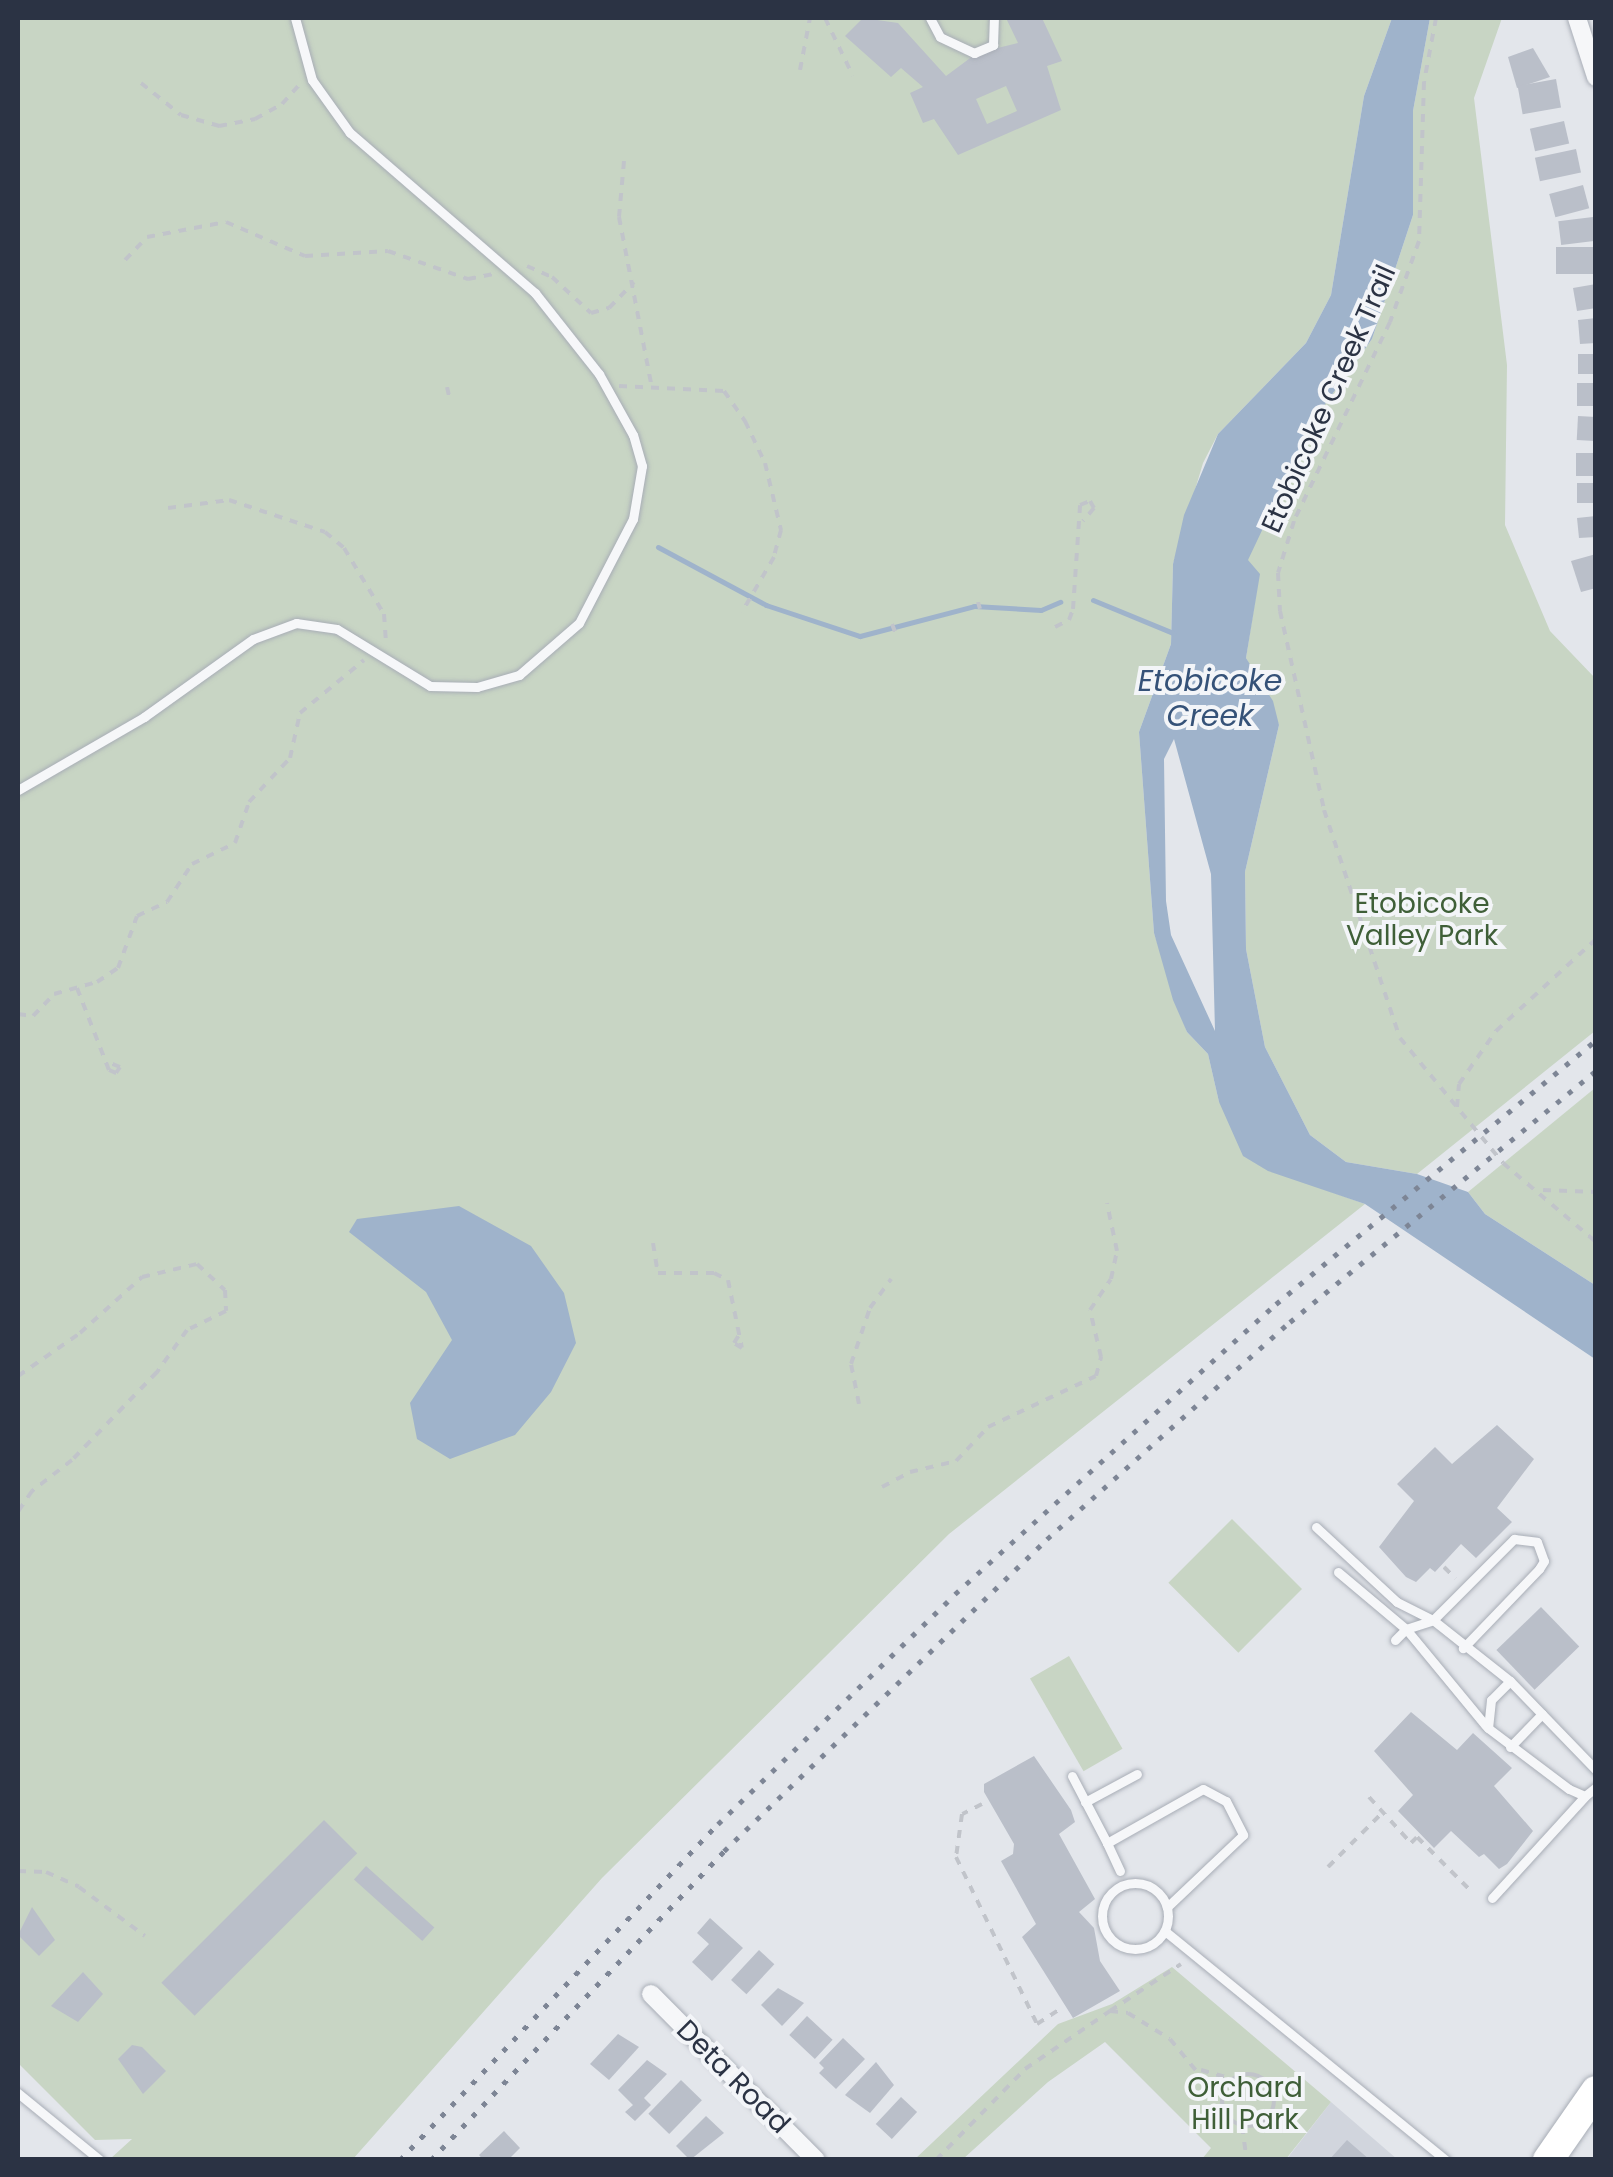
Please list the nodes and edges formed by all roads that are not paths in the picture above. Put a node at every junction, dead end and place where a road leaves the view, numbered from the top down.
1 (295, 18) edge
2 (930, 18) edge
3 (994, 18) edge
4 (1578, 18) edge
5 (1596, 77) edge
6 (18, 790) edge
7 (1316, 1527) dead end
8 (1338, 1572) dead end
9 (1433, 1620) junction
10 (1406, 1628) junction
11 (1395, 1640) dead end
12 (1464, 1648) junction
13 (1510, 1681) junction
14 (1542, 1714) junction
15 (1488, 1728) junction
16 (1510, 1746) junction
17 (1596, 1770) edge
18 (1137, 1774) dead end
19 (1072, 1776) dead end
20 (1596, 1787) edge
21 (1585, 1796) junction
22 (1086, 1802) junction
23 (1107, 1844) junction
24 (1120, 1870) dead end
25 (1492, 1898) dead end
26 (1167, 1907) junction
27 (1165, 1931) junction
28 (650, 1994) dead end
29 (18, 2093) edge
30 (1593, 2099) edge
31 (100, 2160) edge
32 (816, 2160) edge
33 (1446, 2160) edge
34 (1548, 2160) edge

1 - 6 lane
2 - 3 lane
4 - 5 street
7 - 9 lane
8 - 10 lane
9 - 10 lane
9 - 12 lane
9 - 12 lane
10 - 11 lane
10 - 15 lane
12 - 13 lane
13 - 14 lane
13 - 15 lane
14 - 16 lane
14 - 17 lane
15 - 16 lane
16 - 21 lane
18 - 22 lane
19 - 22 lane
20 - 21 lane
21 - 25 lane
22 - 23 lane
23 - 24 lane
23 - 26 lane
26 - 27 lane
26 - 27 lane
27 - 33 lane
28 - 32 street, Deta Road
29 - 31 lane
30 - 34 main road

